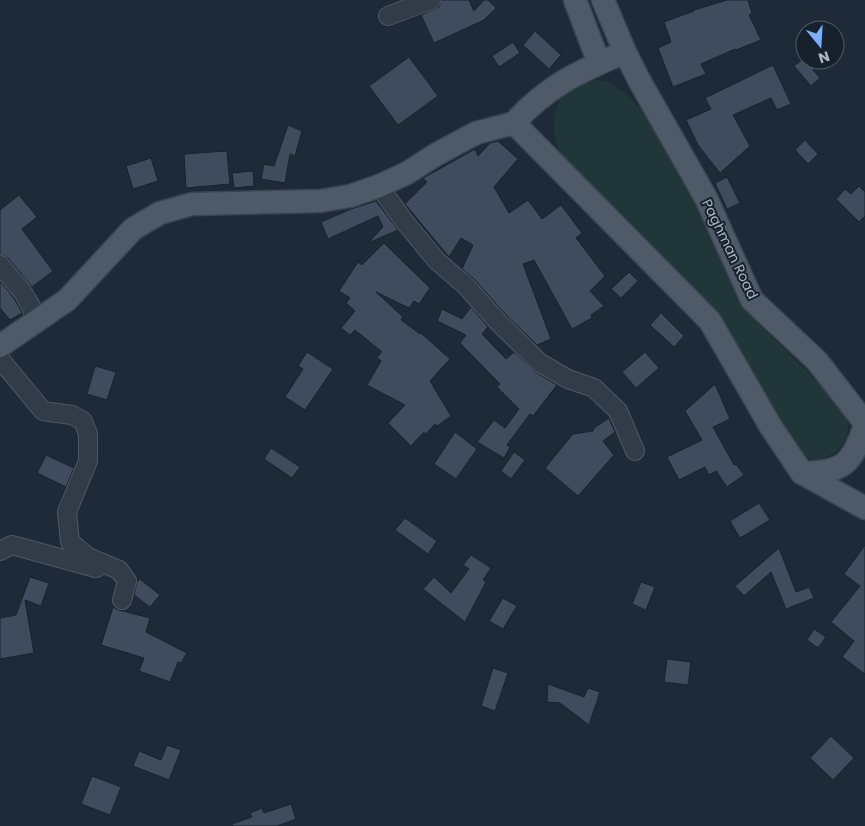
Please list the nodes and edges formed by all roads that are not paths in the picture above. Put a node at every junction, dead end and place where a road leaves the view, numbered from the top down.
1 (431, 0) edge
2 (575, 0) edge
3 (603, 0) edge
4 (388, 16) dead end
5 (625, 52) junction
6 (599, 63) junction
7 (514, 123) junction
8 (379, 186) junction
9 (0, 265) edge
10 (34, 324) junction
11 (0, 346) edge
12 (0, 359) edge
13 (865, 425) edge
14 (635, 451) dead end
15 (802, 473) junction
16 (865, 508) edge
17 (0, 551) edge
18 (119, 570) junction
19 (122, 600) dead end

1 - 4 street
2 - 6 main road
3 - 5 main road, Paghman Road
5 - 6 main road
5 - 13 main road, Paghman Road
6 - 7 main road
7 - 8 main road
7 - 15 main road
8 - 10 main road
8 - 14 street
9 - 10 street
10 - 11 main road
12 - 18 street
13 - 15 main road
15 - 16 main road
17 - 18 street
18 - 19 street

